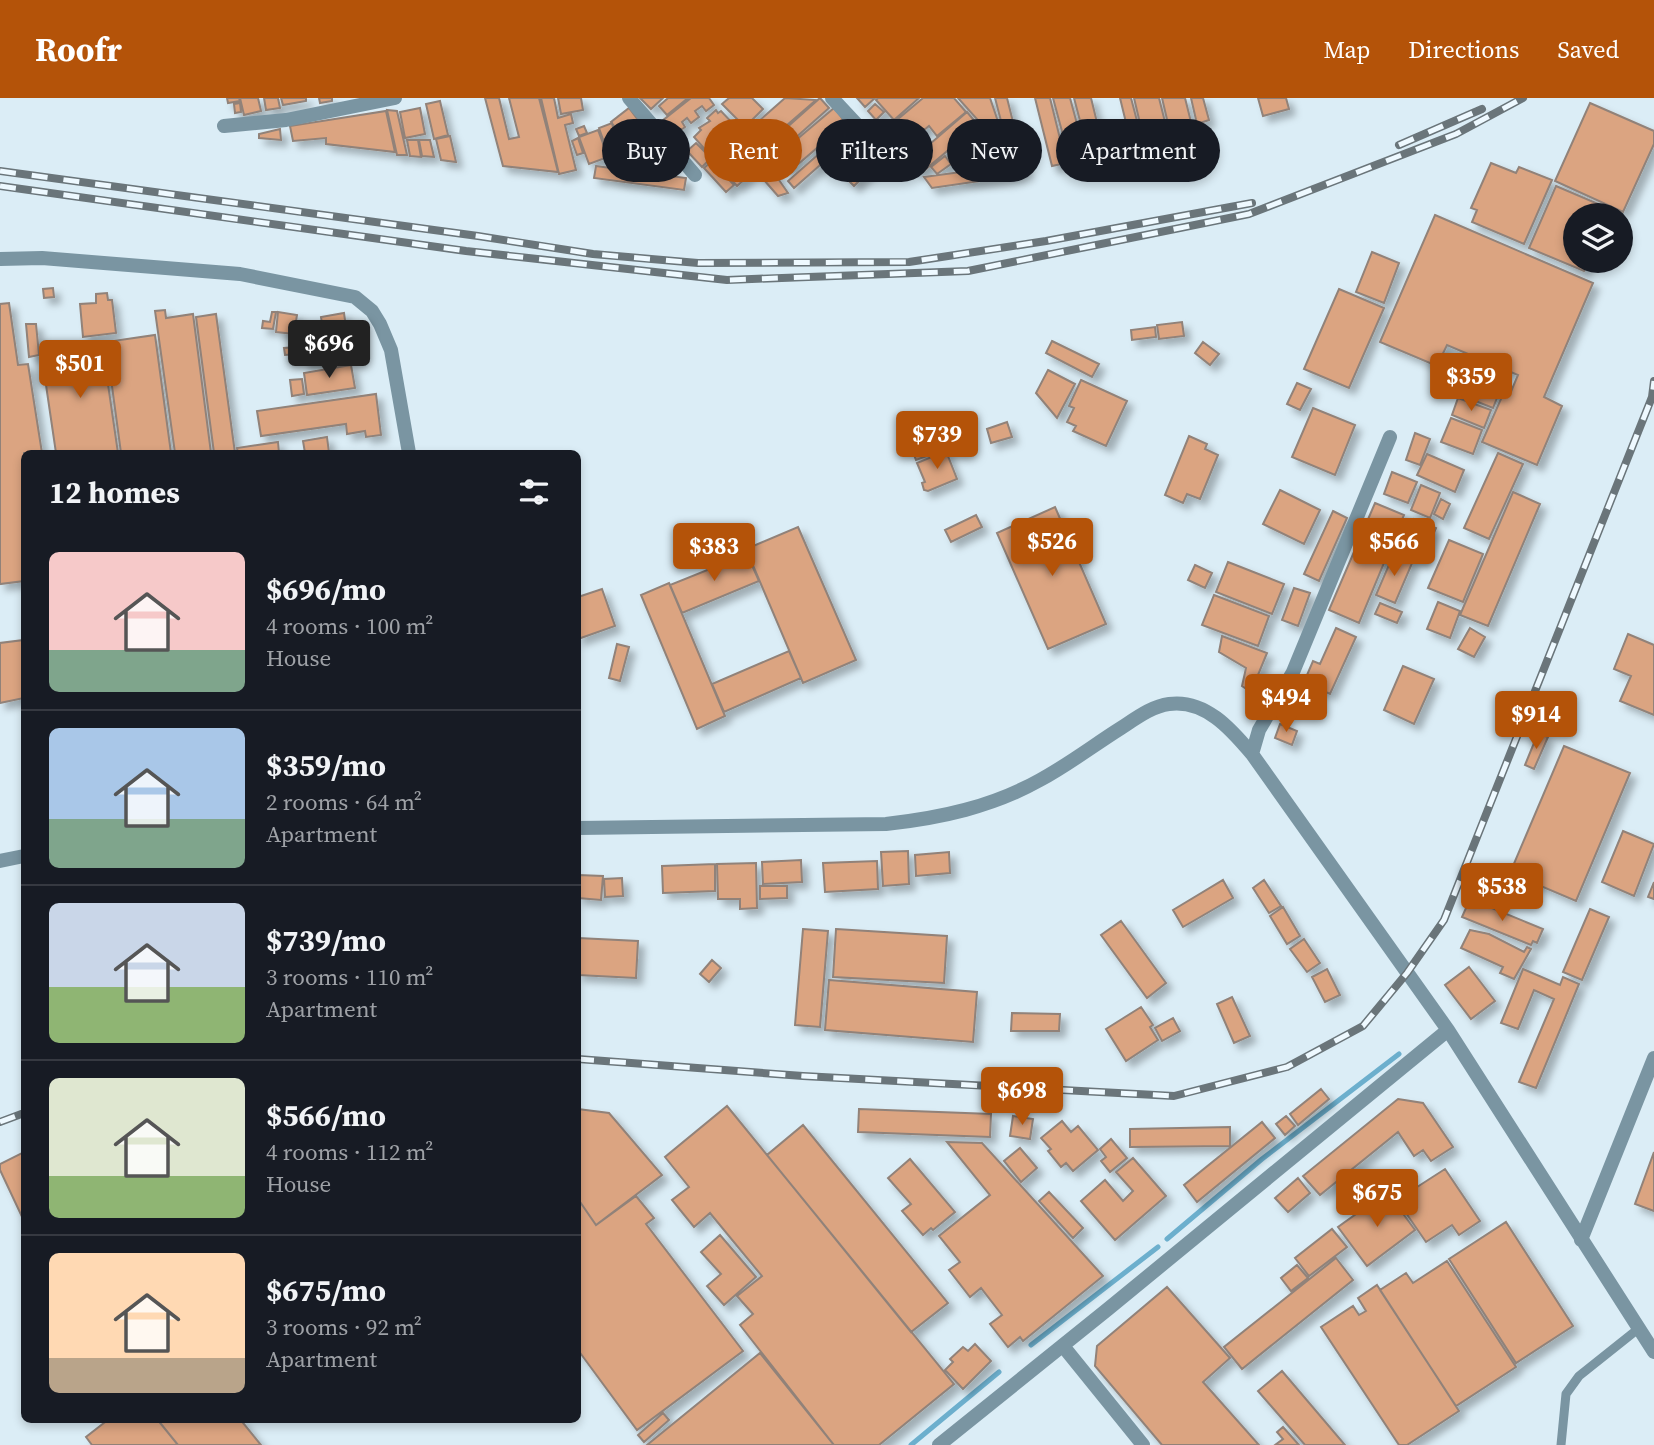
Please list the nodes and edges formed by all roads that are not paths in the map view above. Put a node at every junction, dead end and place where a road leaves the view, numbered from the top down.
1 (395, 98) edge
2 (629, 98) edge
3 (832, 98) edge
4 (852, 119) edge
5 (224, 126) dead end
6 (695, 175) dead end
7 (0, 260) edge
8 (1390, 437) dead end
9 (408, 450) edge
10 (1252, 754) junction
11 (581, 828) edge
12 (21, 857) edge
13 (0, 861) edge
14 (1448, 1030) junction
15 (1654, 1058) edge
16 (1581, 1240) junction
17 (1639, 1329) junction
18 (1063, 1346) junction
19 (1654, 1352) edge
20 (939, 1445) edge
21 (1143, 1445) edge
22 (1561, 1445) edge

1 - 5 street
2 - 6 street
3 - 4 street
7 - 9 street
8 - 10 street
10 - 11 street
10 - 14 street
12 - 13 street
14 - 16 street
14 - 18 street
15 - 16 street
16 - 17 street
17 - 19 street
17 - 22 lane
18 - 20 street
18 - 21 street

